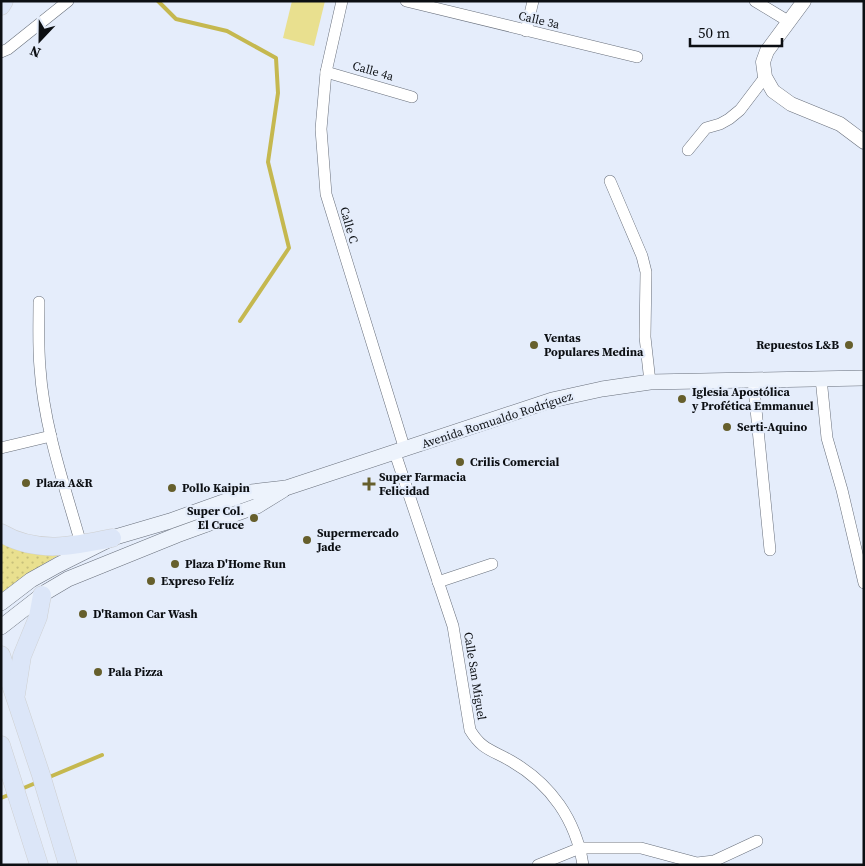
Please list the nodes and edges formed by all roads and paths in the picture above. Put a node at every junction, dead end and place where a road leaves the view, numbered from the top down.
1 (4, 1) edge
2 (342, 1) edge
3 (406, 1) edge
4 (533, 1) edge
5 (755, 1) edge
6 (804, 1) edge
7 (66, 2) edge
8 (436, 5) edge
9 (1, 6) edge
10 (788, 21) junction
11 (526, 31) junction
12 (1, 52) edge
13 (637, 57) dead end
14 (326, 72) junction
15 (765, 77) junction
16 (412, 97) dead end
17 (864, 142) edge
18 (688, 150) dead end
19 (610, 182) dead end
20 (39, 302) dead end
21 (821, 378) junction
22 (864, 378) edge
23 (753, 379) junction
24 (650, 382) junction
25 (51, 436) junction
26 (1, 448) edge
27 (400, 451) junction
28 (286, 488) junction
29 (1, 533) edge
30 (112, 538) junction
31 (81, 544) junction
32 (770, 550) dead end
33 (492, 564) dead end
34 (438, 582) junction
35 (864, 583) edge
36 (42, 595) junction
37 (1, 603) edge
38 (1, 627) edge
39 (1, 654) edge
40 (16, 699) junction
41 (1, 745) edge
42 (757, 841) dead end
43 (580, 848) junction
44 (39, 865) edge
45 (68, 865) edge
46 (538, 865) edge
47 (583, 865) edge

1 - 9 main road
2 - 14 street, Calle C
3 - 8 street, Calle 3a
4 - 11 street
5 - 10 street
6 - 10 street
7 - 12 street
8 - 11 street, Calle 3a
10 - 15 street
11 - 13 street, Calle 3a
14 - 16 street, Calle 4a
14 - 27 street, Calle C
15 - 17 street
15 - 18 street
19 - 24 street
20 - 25 street
21 - 22 main road, Avenida Romualdo Rodríguez
21 - 23 main road, Avenida Romualdo Rodríguez
21 - 35 street
23 - 24 main road, Avenida Romualdo Rodríguez
23 - 32 street
24 - 27 main road, Avenida Romualdo Rodríguez
25 - 26 street
25 - 31 street
27 - 28 main road, Avenida Romualdo Rodríguez
27 - 34 street, Calle San Miguel
28 - 30 main road, Avenida Romualdo Rodríguez
28 - 36 main road, Avenida Romualdo Rodríguez
29 - 31 main road
30 - 31 main road
30 - 37 main road, Avenida Romualdo Rodríguez
33 - 34 street
34 - 43 street, Calle San Miguel
36 - 38 main road, Avenida Romualdo Rodríguez
36 - 40 main road
39 - 40 main road
40 - 45 main road
41 - 44 main road
42 - 43 street
43 - 46 street
43 - 47 street, Calle San Miguel

